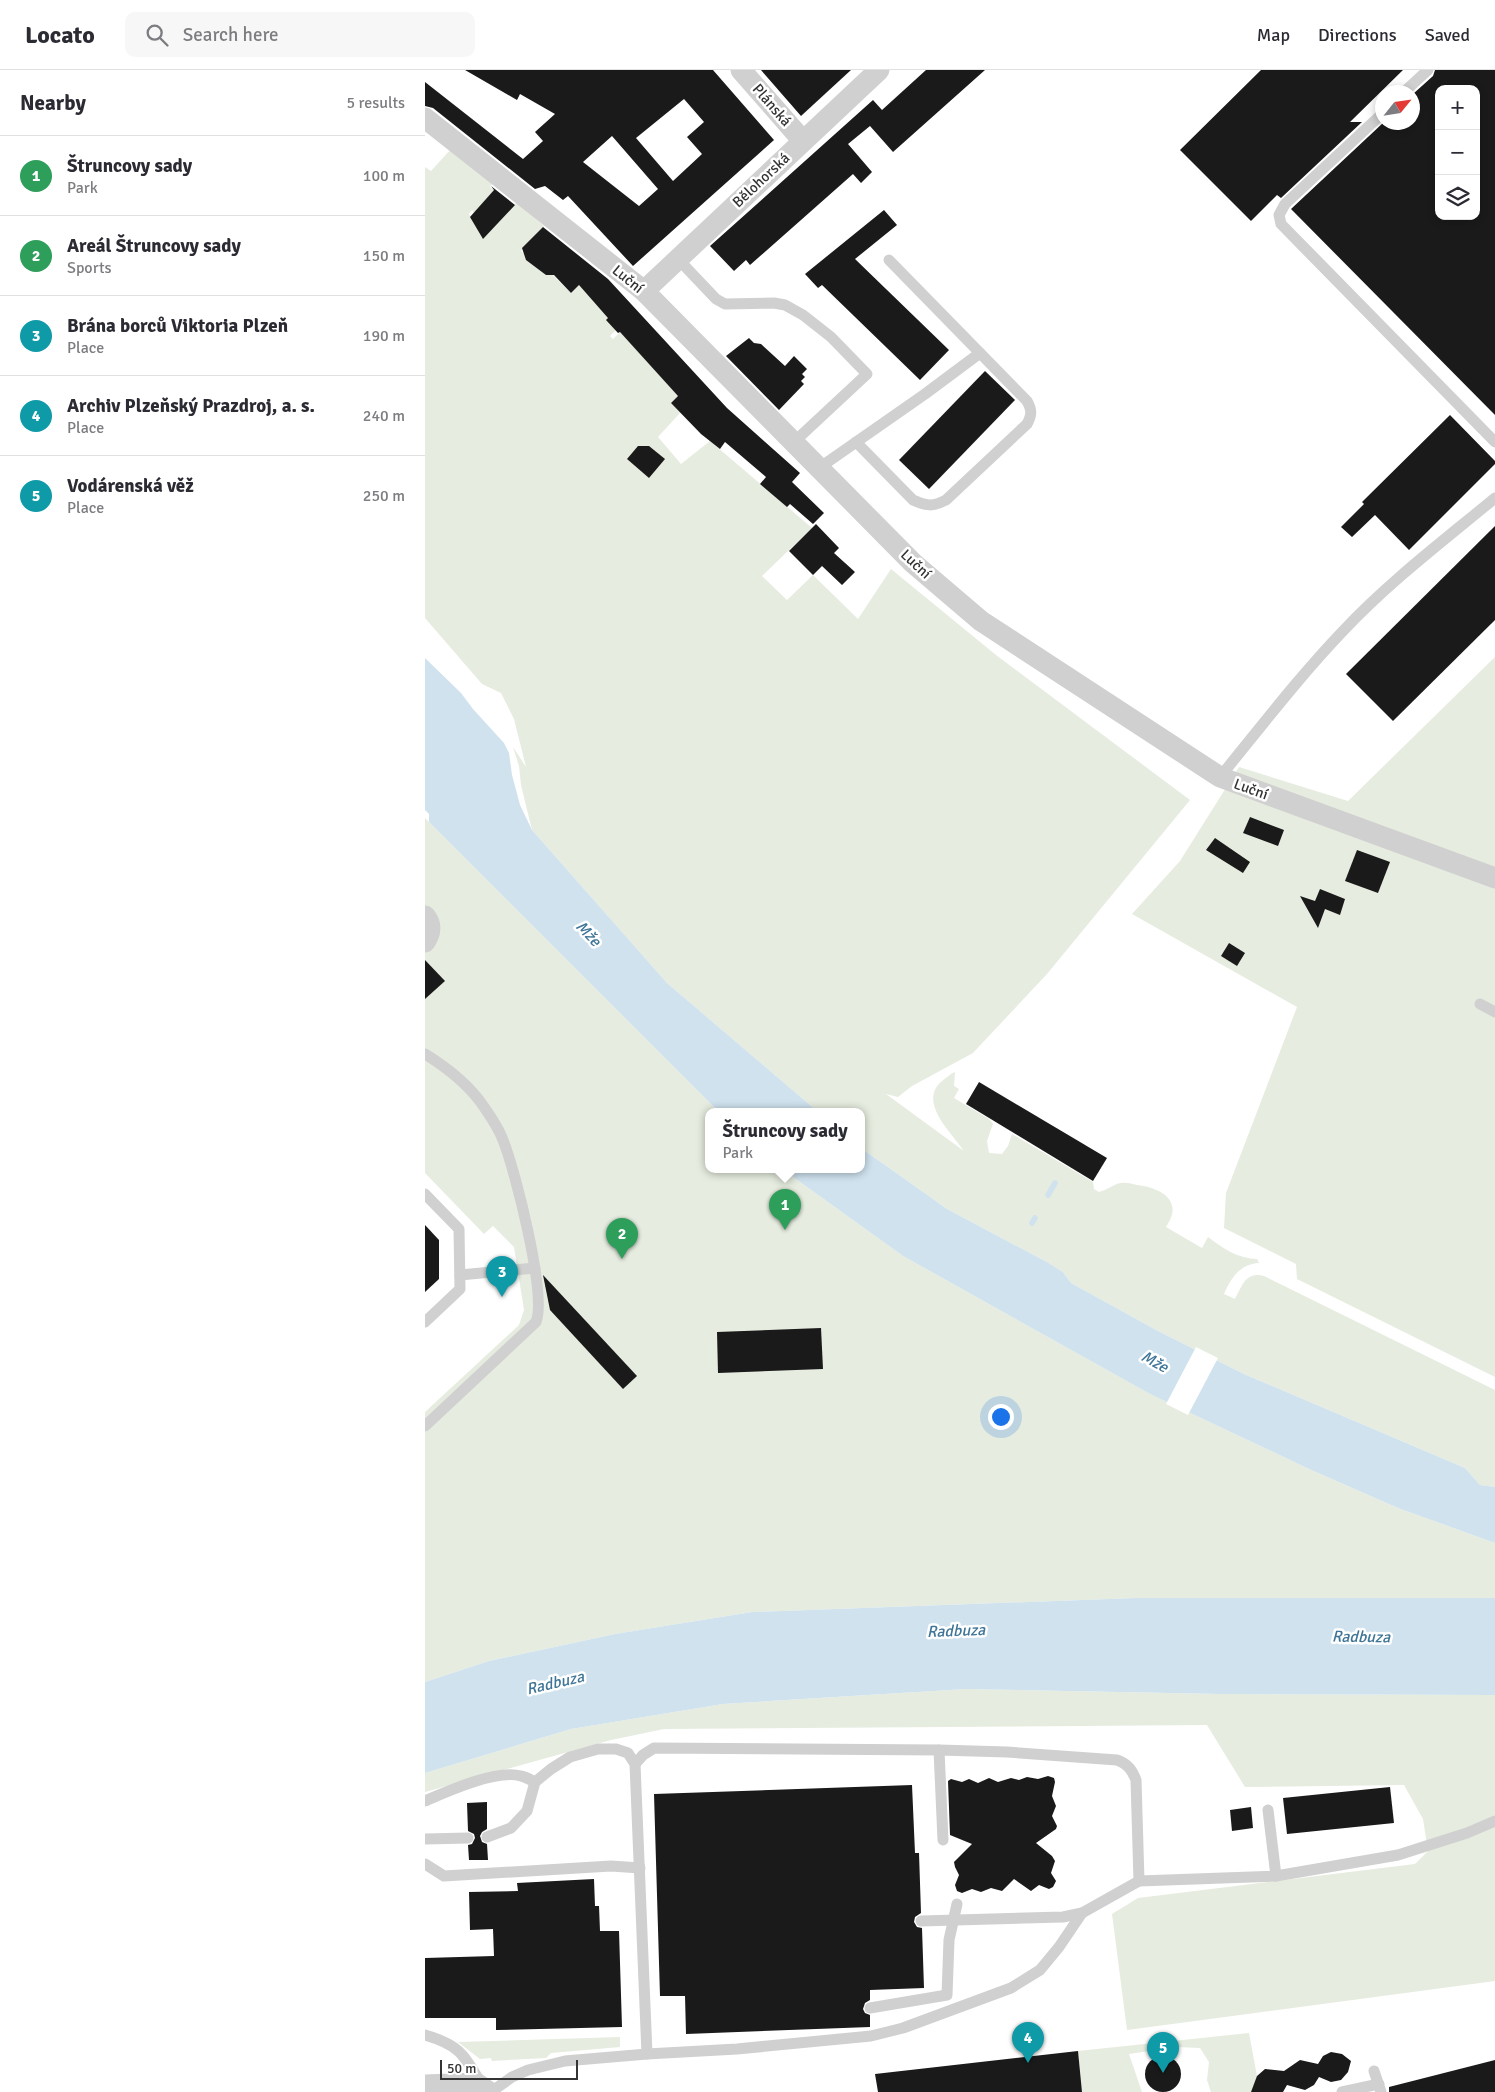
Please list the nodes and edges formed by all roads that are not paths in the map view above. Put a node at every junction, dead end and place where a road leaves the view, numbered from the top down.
1 (741, 70) edge
2 (879, 70) edge
3 (1428, 70) edge
4 (1412, 85) edge
5 (425, 118) edge
6 (1375, 120) edge
7 (803, 141) junction
8 (678, 259) junction
9 (889, 260) dead end
10 (644, 291) junction
11 (980, 353) junction
12 (793, 442) junction
13 (856, 442) junction
14 (1495, 442) edge
15 (819, 468) junction
16 (1495, 498) edge
17 (1220, 777) junction
18 (1495, 878) edge
19 (425, 916) edge
20 (425, 942) edge
21 (1480, 1004) dead end
22 (1495, 1012) edge
23 (425, 1054) edge
24 (425, 1194) edge
25 (535, 1268) junction
26 (460, 1275) junction
27 (425, 1322) edge
28 (425, 1426) edge
29 (939, 1750) junction
30 (635, 1764) junction
31 (535, 1782) junction
32 (425, 1801) edge
33 (1268, 1810) dead end
34 (1495, 1821) edge
35 (487, 1837) dead end
36 (468, 1838) dead end
37 (425, 1839) edge
38 (943, 1840) dead end
39 (425, 1864) edge
40 (640, 1868) junction
41 (1276, 1876) junction
42 (1139, 1881) junction
43 (957, 1904) dead end
44 (1082, 1913) junction
45 (953, 1920) junction
46 (921, 1921) dead end
47 (870, 2008) dead end
48 (425, 2035) edge
49 (647, 2054) junction
50 (1374, 2071) dead end
51 (425, 2085) edge
52 (1380, 2088) edge
53 (487, 2090) edge
54 (1343, 2092) edge

1 - 7 street, Plánská
2 - 7 street, Bělohorská
3 - 4 lane
5 - 10 street, Luční
6 - 14 lane
7 - 8 street, Bělohorská
8 - 10 street, Bělohorská
8 - 12 lane
9 - 11 lane
10 - 12 street, Luční
11 - 13 lane
11 - 13 lane
12 - 15 street, Luční
13 - 15 lane
15 - 17 street, Luční
16 - 17 lane
17 - 18 street, Luční
19 - 20 street
21 - 22 lane
23 - 25 lane
24 - 26 lane
25 - 26 lane
25 - 28 lane
26 - 27 lane
29 - 30 lane
29 - 38 lane
29 - 42 lane
30 - 31 lane
30 - 40 lane
31 - 32 lane
31 - 35 lane
33 - 41 lane
34 - 41 lane
36 - 37 lane
39 - 40 lane
40 - 49 lane
41 - 42 lane
42 - 44 lane
43 - 45 lane
44 - 45 lane
44 - 49 lane
45 - 46 lane
45 - 47 lane
48 - 53 lane
49 - 53 lane
50 - 52 lane
51 - 53 street
52 - 54 lane

